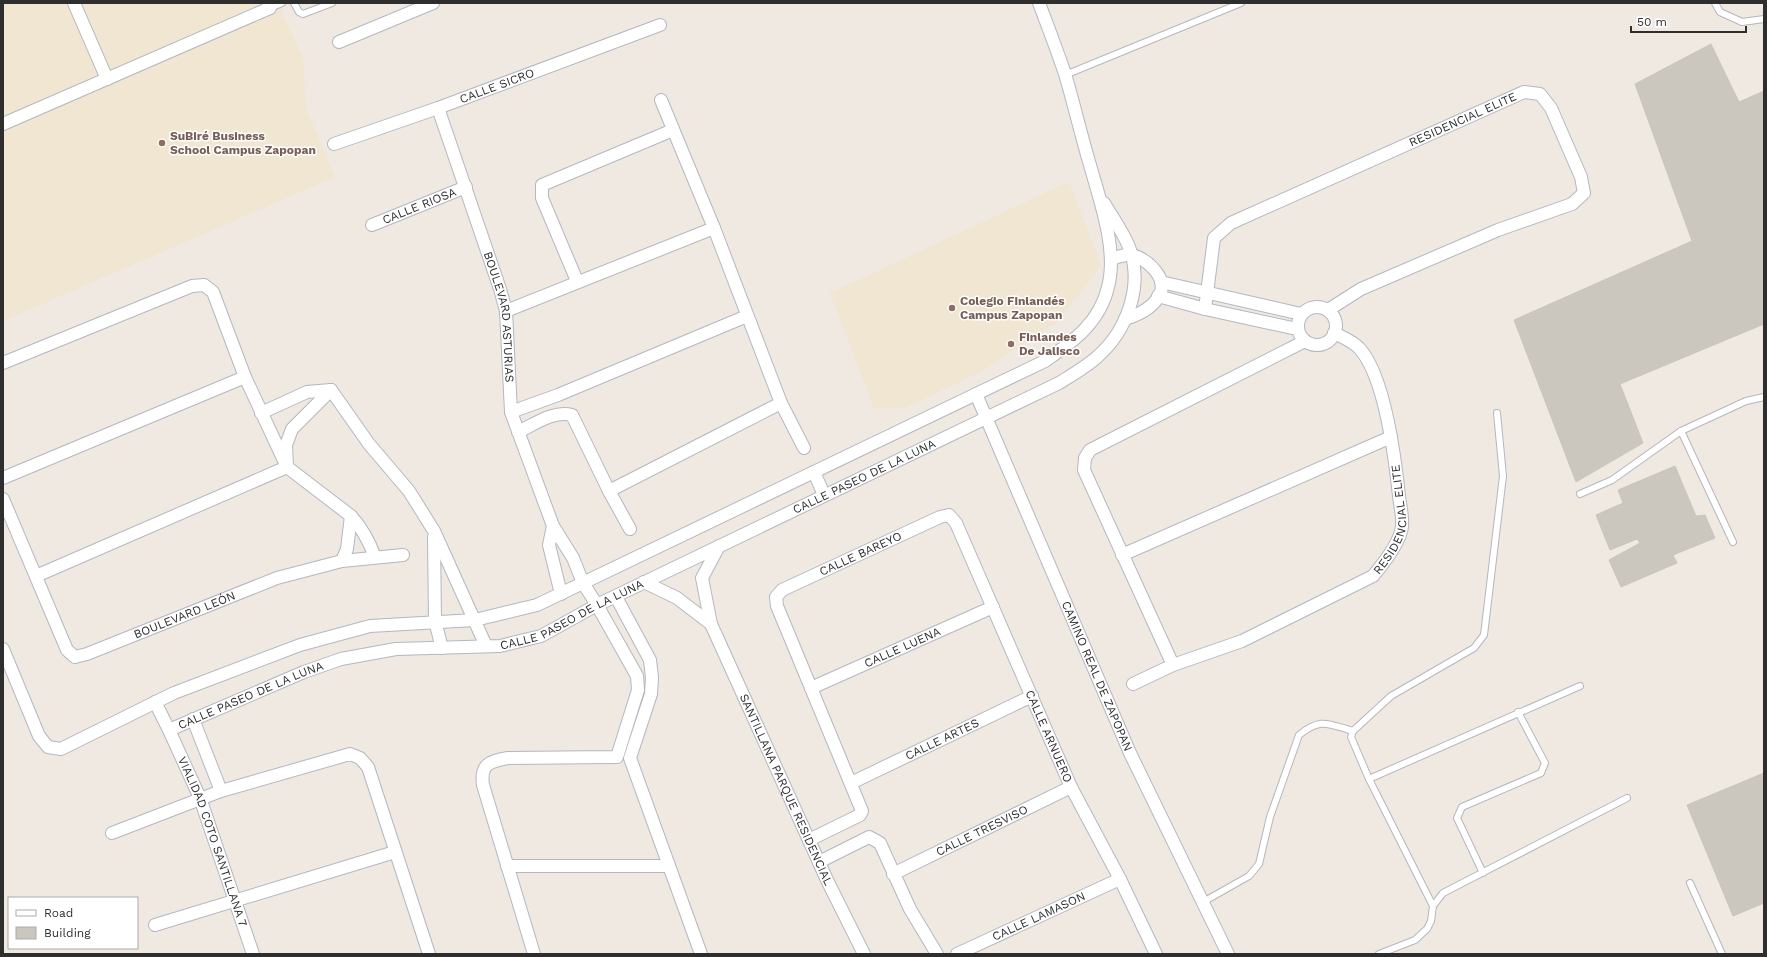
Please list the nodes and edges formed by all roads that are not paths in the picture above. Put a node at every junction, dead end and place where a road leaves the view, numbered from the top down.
1 (74, 3) edge
2 (282, 3) edge
3 (294, 3) edge
4 (332, 3) edge
5 (432, 3) edge
6 (1039, 3) edge
7 (1241, 3) edge
8 (1715, 3) edge
9 (269, 5) edge
10 (1764, 19) edge
11 (660, 25) dead end
12 (339, 42) dead end
13 (1065, 75) junction
14 (106, 79) junction
15 (661, 100) dead end
16 (438, 108) junction
17 (3, 124) edge
18 (673, 130) junction
19 (334, 144) dead end
20 (466, 187) junction
21 (1097, 192) junction
22 (372, 224) dead end
23 (714, 228) junction
24 (1132, 256) junction
25 (1111, 259) junction
26 (577, 281) junction
27 (1161, 282) junction
28 (1207, 293) junction
29 (1158, 296) junction
30 (1205, 309) junction
31 (1328, 310) junction
32 (506, 311) junction
33 (1301, 314) junction
34 (747, 316) junction
35 (1125, 319) junction
36 (1297, 329) junction
37 (1334, 333) junction
38 (1305, 341) junction
39 (3, 363) edge
40 (245, 377) junction
41 (331, 390) junction
42 (976, 394) junction
43 (1764, 397) edge
44 (781, 403) junction
45 (261, 412) junction
46 (511, 412) junction
47 (1497, 413) dead end
48 (986, 418) junction
49 (1681, 431) junction
50 (518, 432) junction
51 (1391, 438) junction
52 (804, 448) dead end
53 (287, 467) junction
54 (814, 472) junction
55 (3, 478) edge
56 (610, 491) junction
57 (1580, 494) dead end
58 (824, 496) junction
59 (3, 499) edge
60 (949, 515) joint
61 (350, 516) junction
62 (553, 526) junction
63 (630, 529) dead end
64 (434, 531) junction
65 (1733, 542) dead end
66 (719, 546) junction
67 (403, 555) dead end
68 (1122, 555) junction
69 (375, 557) junction
70 (342, 561) junction
71 (36, 576) junction
72 (644, 582) junction
73 (583, 584) junction
74 (561, 594) junction
75 (616, 597) junction
76 (597, 604) junction
77 (993, 607) junction
78 (475, 620) junction
79 (435, 621) junction
80 (711, 624) junction
81 (486, 646) junction
82 (442, 648) junction
83 (3, 649) edge
84 (1173, 666) junction
85 (1133, 684) dead end
86 (1580, 686) dead end
87 (811, 688) junction
88 (1032, 696) junction
89 (155, 702) junction
90 (1518, 712) junction
91 (193, 719) junction
92 (169, 730) junction
93 (1353, 731) junction
94 (1369, 779) junction
95 (851, 783) junction
96 (1071, 787) junction
97 (220, 791) junction
98 (200, 798) junction
99 (1627, 798) dead end
100 (112, 833) dead end
101 (809, 840) junction
102 (395, 852) junction
103 (819, 862) junction
104 (507, 866) junction
105 (668, 866) junction
106 (1483, 872) junction
107 (893, 874) junction
108 (1120, 879) junction
109 (1690, 883) dead end
110 (234, 901) junction
111 (1203, 902) junction
112 (1434, 906) junction
113 (156, 925) dead end
114 (428, 953) edge
115 (253, 954) edge
116 (534, 954) edge
117 (700, 954) edge
118 (864, 954) edge
119 (937, 954) edge
120 (957, 954) edge
121 (1156, 954) edge
122 (1228, 954) edge
123 (1380, 954) edge
124 (1722, 954) edge

1 - 14 street
2 - 9 lane
3 - 4 lane
5 - 12 street
6 - 13 street, CALLE PASEO DE LA LUNA
7 - 13 lane
8 - 10 lane
9 - 14 street
11 - 16 street, CALLE SICRO
13 - 21 street, CALLE PASEO DE LA LUNA
14 - 17 street
15 - 18 street
16 - 19 street, CALLE SICRO
16 - 20 street, BOULEVARD ASTURIAS
18 - 23 street
18 - 26 street
20 - 22 street, CALLE RIOSA
20 - 32 street, BOULEVARD ASTURIAS
21 - 24 street, CALLE PASEO DE LA LUNA
21 - 25 street, CALLE PASEO DE LA LUNA
23 - 26 street
23 - 34 street
24 - 25 street
24 - 27 street
24 - 35 street, CALLE PASEO DE LA LUNA
25 - 42 street, CALLE PASEO DE LA LUNA
26 - 32 street
27 - 28 street
27 - 29 street
28 - 30 street, RESIDENCIAL ELITE
28 - 31 street, RESIDENCIAL ELITE
28 - 33 street
29 - 30 street
29 - 35 street
30 - 36 street
31 - 33 street
31 - 37 street
32 - 46 street, BOULEVARD ASTURIAS
33 - 36 street
34 - 44 street
34 - 46 street
35 - 48 street, CALLE PASEO DE LA LUNA
36 - 38 street
37 - 38 street
37 - 51 street, RESIDENCIAL ELITE
38 - 68 street
39 - 40 street
40 - 45 street
40 - 55 street
41 - 45 street
41 - 53 street
41 - 64 street
42 - 48 street, CAMINO REAL DE ZAPOPAN
42 - 54 street, CALLE PASEO DE LA LUNA
43 - 49 lane
44 - 52 street
44 - 56 street
45 - 53 street
46 - 50 street, BOULEVARD ASTURIAS
47 - 93 lane
48 - 58 street, CALLE PASEO DE LA LUNA
48 - 111 street, CAMINO REAL DE ZAPOPAN
49 - 57 lane
49 - 65 lane
50 - 56 street
50 - 62 street, BOULEVARD ASTURIAS
51 - 68 street
51 - 84 street, RESIDENCIAL ELITE
53 - 61 street
53 - 71 street
54 - 58 street
54 - 73 street, CALLE PASEO DE LA LUNA
56 - 63 street
58 - 66 street, CALLE PASEO DE LA LUNA
59 - 71 street, BOULEVARD LEÓN
60 - 77 street, CALLE ARNUERO
60 - 87 street, CALLE BAREYO
61 - 69 street
61 - 70 street
62 - 73 street, BOULEVARD ASTURIAS
62 - 74 street
64 - 78 street
64 - 79 street
66 - 72 street, CALLE PASEO DE LA LUNA
66 - 80 street
67 - 69 street
68 - 84 street
69 - 70 street
70 - 71 street, BOULEVARD LEÓN
72 - 75 street, CALLE PASEO DE LA LUNA
72 - 80 street
73 - 74 street, CALLE PASEO DE LA LUNA
73 - 76 street, BOULEVARD ASTURIAS
74 - 78 street, CALLE PASEO DE LA LUNA
75 - 76 street, CALLE PASEO DE LA LUNA
75 - 105 street
76 - 81 street, CALLE PASEO DE LA LUNA
76 - 104 street, BOULEVARD ASTURIAS
77 - 87 street, CALLE LUENA
77 - 88 street, CALLE ARNUERO
78 - 79 street, CALLE PASEO DE LA LUNA
78 - 81 street
79 - 82 street
79 - 89 street, CALLE PASEO DE LA LUNA
80 - 101 street, SANTILLANA PARQUE RESIDENCIAL
81 - 82 street, CALLE PASEO DE LA LUNA
82 - 91 street, CALLE PASEO DE LA LUNA
83 - 89 street
84 - 85 street, RESIDENCIAL ELITE
86 - 90 lane
87 - 95 street
88 - 95 street, CALLE ARTES
88 - 96 street, CALLE ARNUERO
89 - 92 street, CALLE PASEO DE LA LUNA
90 - 94 lane
90 - 106 lane
91 - 92 street, CALLE PASEO DE LA LUNA
91 - 97 street
92 - 98 street, VIALIDAD COTO SANTILLANA 7
93 - 94 lane
93 - 111 lane
94 - 112 lane
95 - 101 street
96 - 107 street, CALLE TRESVISO
96 - 108 street, CALLE ARNUERO
97 - 98 street
97 - 102 street
98 - 100 street
98 - 110 street, VIALIDAD COTO SANTILLANA 7
99 - 106 lane
101 - 103 street, SANTILLANA PARQUE RESIDENCIAL
102 - 110 street
102 - 114 street
103 - 107 street
103 - 118 street, SANTILLANA PARQUE RESIDENCIAL
104 - 105 street
104 - 116 street
105 - 117 street
106 - 112 lane
107 - 119 street
108 - 120 street, CALLE LAMASON
108 - 121 street, CALLE ARNUERO
109 - 124 lane
110 - 113 street
110 - 115 street, VIALIDAD COTO SANTILLANA 7
111 - 122 street, CAMINO REAL DE ZAPOPAN
112 - 123 lane

